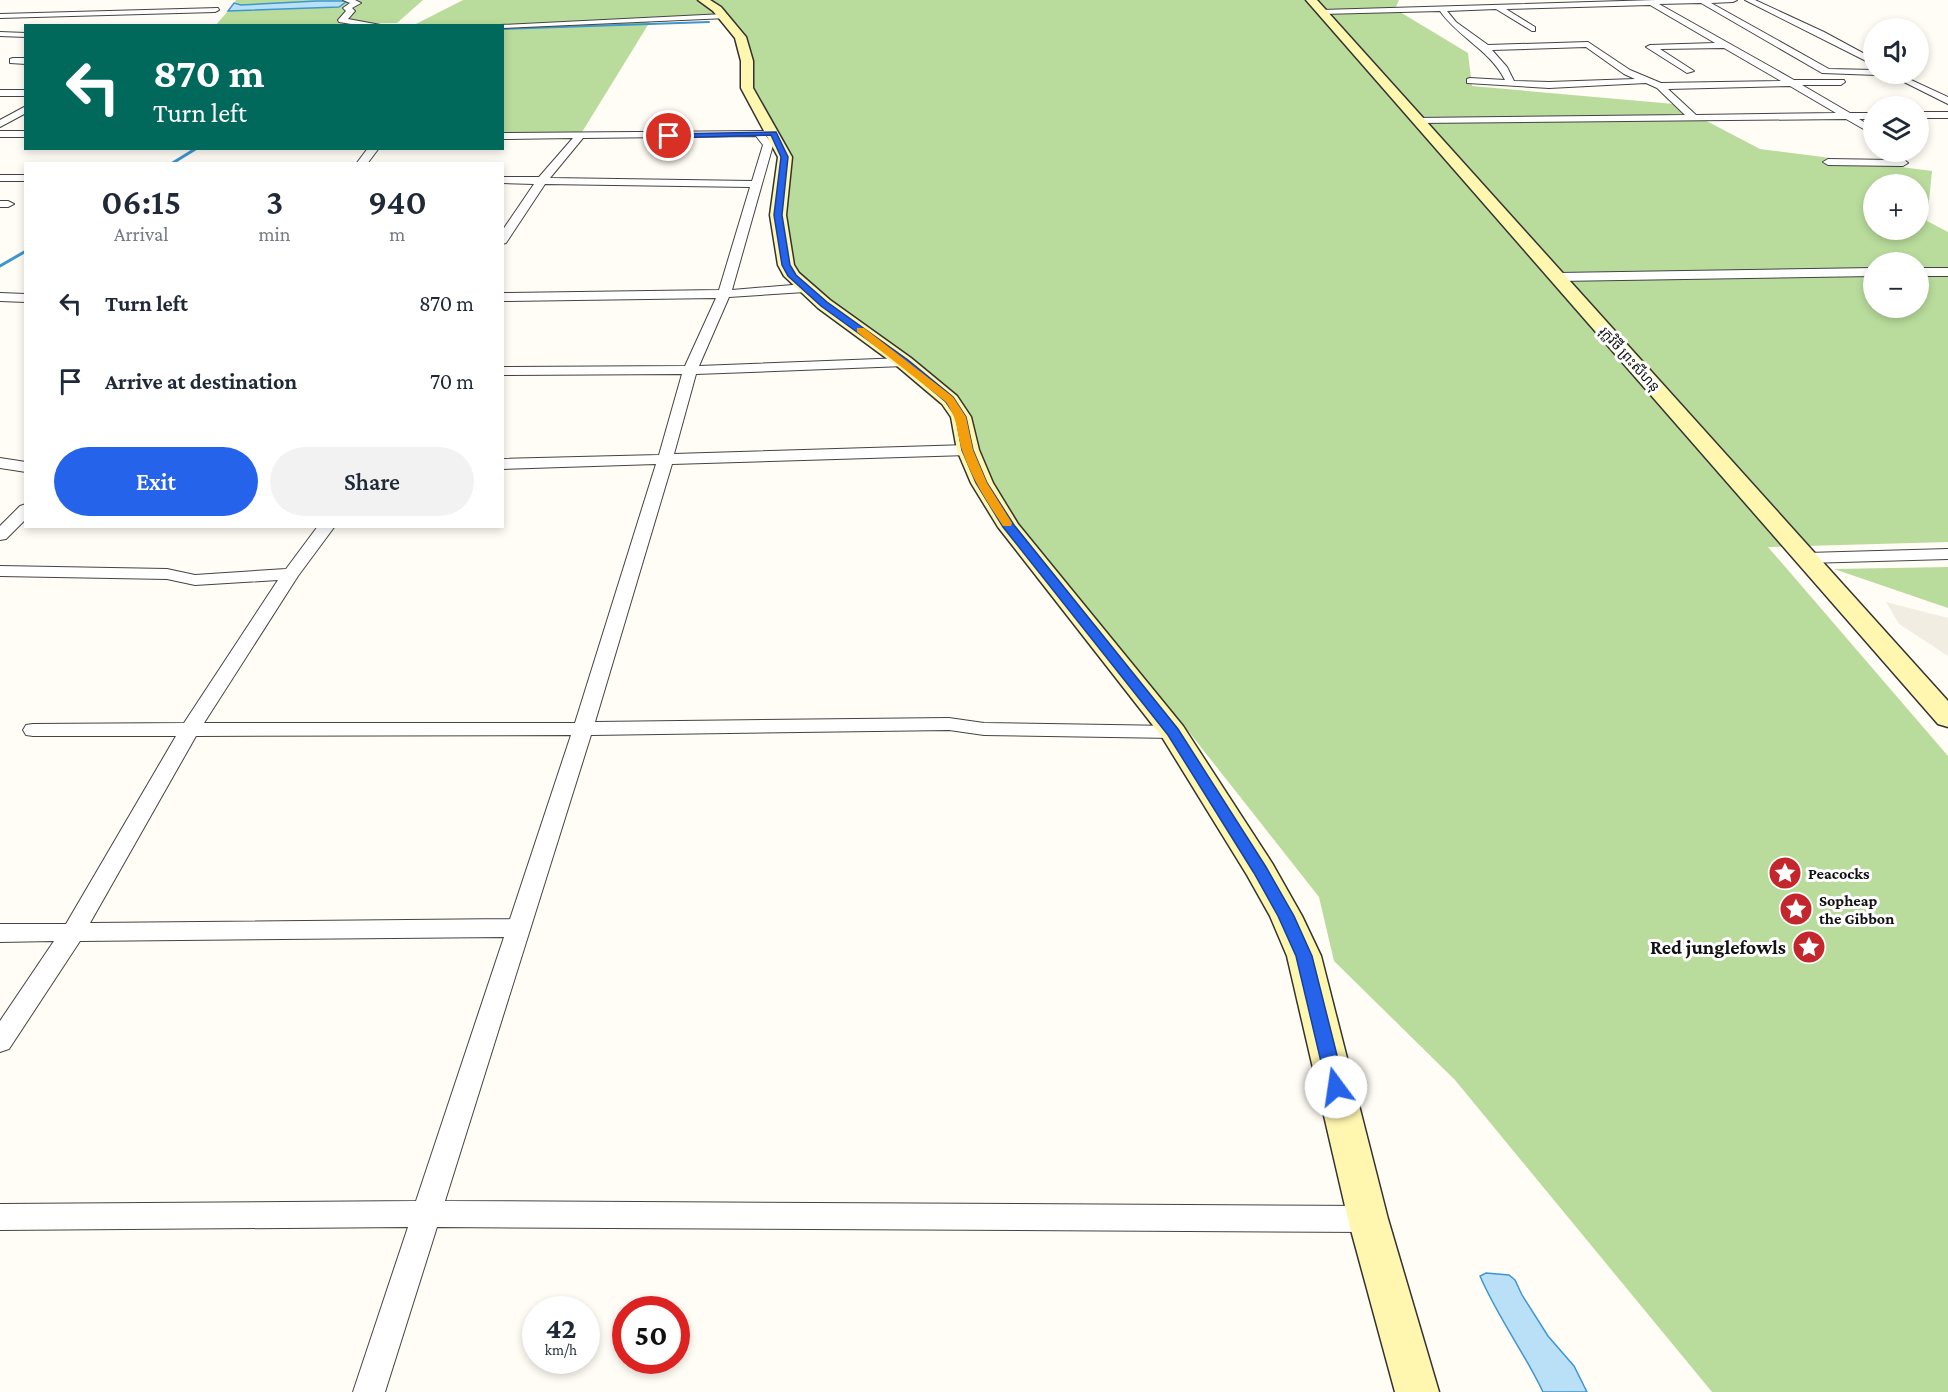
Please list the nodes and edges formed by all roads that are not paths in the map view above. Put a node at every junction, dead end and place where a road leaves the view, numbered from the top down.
1 (207, 0) edge
2 (347, 0) edge
3 (1418, 0) edge
4 (1450, 0) edge
5 (1542, 0) edge
6 (1733, 0) edge
7 (1749, 0) edge
8 (1649, 1) edge
9 (1703, 1) edge
10 (115, 2) dead end
11 (37, 5) dead end
12 (1550, 5) junction
13 (1317, 6) edge
14 (1496, 6) junction
15 (1425, 7) junction
16 (1440, 7) junction
17 (1457, 7) junction
18 (713, 8) edge
19 (194, 10) junction
20 (215, 10) dead end
21 (100, 13) junction
22 (72, 14) junction
23 (20, 15) junction
24 (0, 16) edge
25 (62, 24) edge
26 (369, 24) edge
27 (504, 25) edge
28 (1532, 29) dead end
29 (0, 34) edge
30 (24, 35) edge
31 (1575, 35) dead end
32 (1588, 44) junction
33 (1729, 45) junction
34 (1486, 48) junction
35 (1863, 57) edge
36 (1505, 58) dead end
37 (1495, 59) junction
38 (13, 61) dead end
39 (24, 61) edge
40 (1690, 71) dead end
41 (1827, 71) junction
42 (1775, 72) junction
43 (1796, 72) dead end
44 (1806, 72) dead end
45 (1863, 73) edge
46 (1470, 81) dead end
47 (1646, 81) junction
48 (1841, 82) dead end
49 (1511, 83) junction
50 (1792, 83) junction
51 (1913, 84) edge
52 (1660, 86) junction
53 (0, 93) edge
54 (24, 93) edge
55 (1948, 101) edge
56 (24, 110) edge
57 (1929, 115) edge
58 (1948, 115) edge
59 (1845, 116) junction
60 (1863, 116) edge
61 (1693, 117) junction
62 (1418, 120) junction
63 (0, 123) edge
64 (1863, 126) edge
65 (0, 134) edge
66 (24, 134) edge
67 (767, 134) junction
68 (504, 136) edge
69 (579, 137) junction
70 (372, 150) edge
71 (363, 162) edge
72 (1828, 162) dead end
73 (1863, 162) edge
74 (0, 178) edge
75 (24, 178) edge
76 (504, 180) edge
77 (542, 180) junction
78 (765, 189) junction
79 (504, 238) edge
80 (1863, 272) edge
81 (1929, 272) edge
82 (1948, 272) edge
83 (1558, 278) junction
84 (805, 288) junction
85 (724, 294) junction
86 (0, 297) edge
87 (504, 297) edge
88 (24, 298) edge
89 (904, 362) junction
90 (690, 370) junction
91 (504, 371) edge
92 (968, 450) junction
93 (665, 460) junction
94 (0, 463) edge
95 (504, 464) edge
96 (24, 467) edge
97 (24, 511) edge
98 (326, 528) edge
99 (0, 535) edge
100 (1948, 554) edge
101 (1807, 558) junction
102 (0, 572) edge
103 (291, 574) junction
104 (1948, 718) edge
105 (190, 729) junction
106 (583, 729) junction
107 (33, 730) dead end
108 (1173, 732) junction
109 (519, 928) junction
110 (0, 933) edge
111 (72, 934) junction
112 (0, 1042) edge
113 (424, 1214) junction
114 (0, 1217) edge
115 (1368, 1219) junction
116 (369, 1392) edge
117 (1416, 1392) edge

1 - 19 street
2 - 26 street
3 - 15 street
4 - 17 street
5 - 12 street
6 - 9 street
7 - 35 street
8 - 9 street
8 - 12 street
8 - 33 street
9 - 41 street
10 - 21 street
11 - 23 street
12 - 14 street
13 - 15 street
13 - 62 main road, រុក្ខវិថី ព្រះសីហនុ
14 - 17 street
14 - 28 street
15 - 16 street
16 - 17 street
16 - 34 street
18 - 27 street
18 - 67 main road
19 - 20 street
19 - 21 street
21 - 22 street
22 - 23 street
22 - 25 street
23 - 24 street
29 - 30 street
31 - 32 street
32 - 34 street
32 - 47 street
33 - 40 street
33 - 42 street
34 - 37 street
36 - 37 street
37 - 49 street
38 - 39 street
41 - 44 street
41 - 45 street
42 - 43 street
42 - 50 street
46 - 49 street
47 - 49 street
47 - 52 street
48 - 50 street
50 - 52 street
50 - 59 street
51 - 55 street
52 - 61 street
53 - 54 street
56 - 63 street
57 - 58 street
59 - 60 street
59 - 61 street
59 - 64 street
61 - 62 street
62 - 83 main road, រុក្ខវិថី ព្រះសីហនុ
65 - 66 street
67 - 69 street
67 - 78 main road
68 - 69 street
69 - 77 street
70 - 71 street
72 - 73 street
74 - 75 street
76 - 77 street
77 - 78 street
77 - 79 street
78 - 84 main road
78 - 85 street
80 - 83 street
81 - 82 street
83 - 101 main road, រុក្ខវិថី ព្រះសីហនុ
84 - 85 street
84 - 89 main road
85 - 87 street
85 - 90 street
86 - 88 street
89 - 90 street
89 - 92 main road
90 - 91 street
90 - 93 street
92 - 93 street
92 - 108 main road
93 - 95 street
93 - 106 street
94 - 96 street
97 - 99 street
98 - 103 street
100 - 101 street
101 - 104 main road, រុក្ខវិថី ព្រះសីហនុ
102 - 103 street
103 - 105 street
105 - 106 street
105 - 107 street
105 - 111 street
106 - 108 street
106 - 109 street
108 - 115 main road
109 - 111 street
109 - 113 street
110 - 111 street
111 - 112 street
113 - 114 street
113 - 115 street
113 - 116 street
115 - 117 main road

